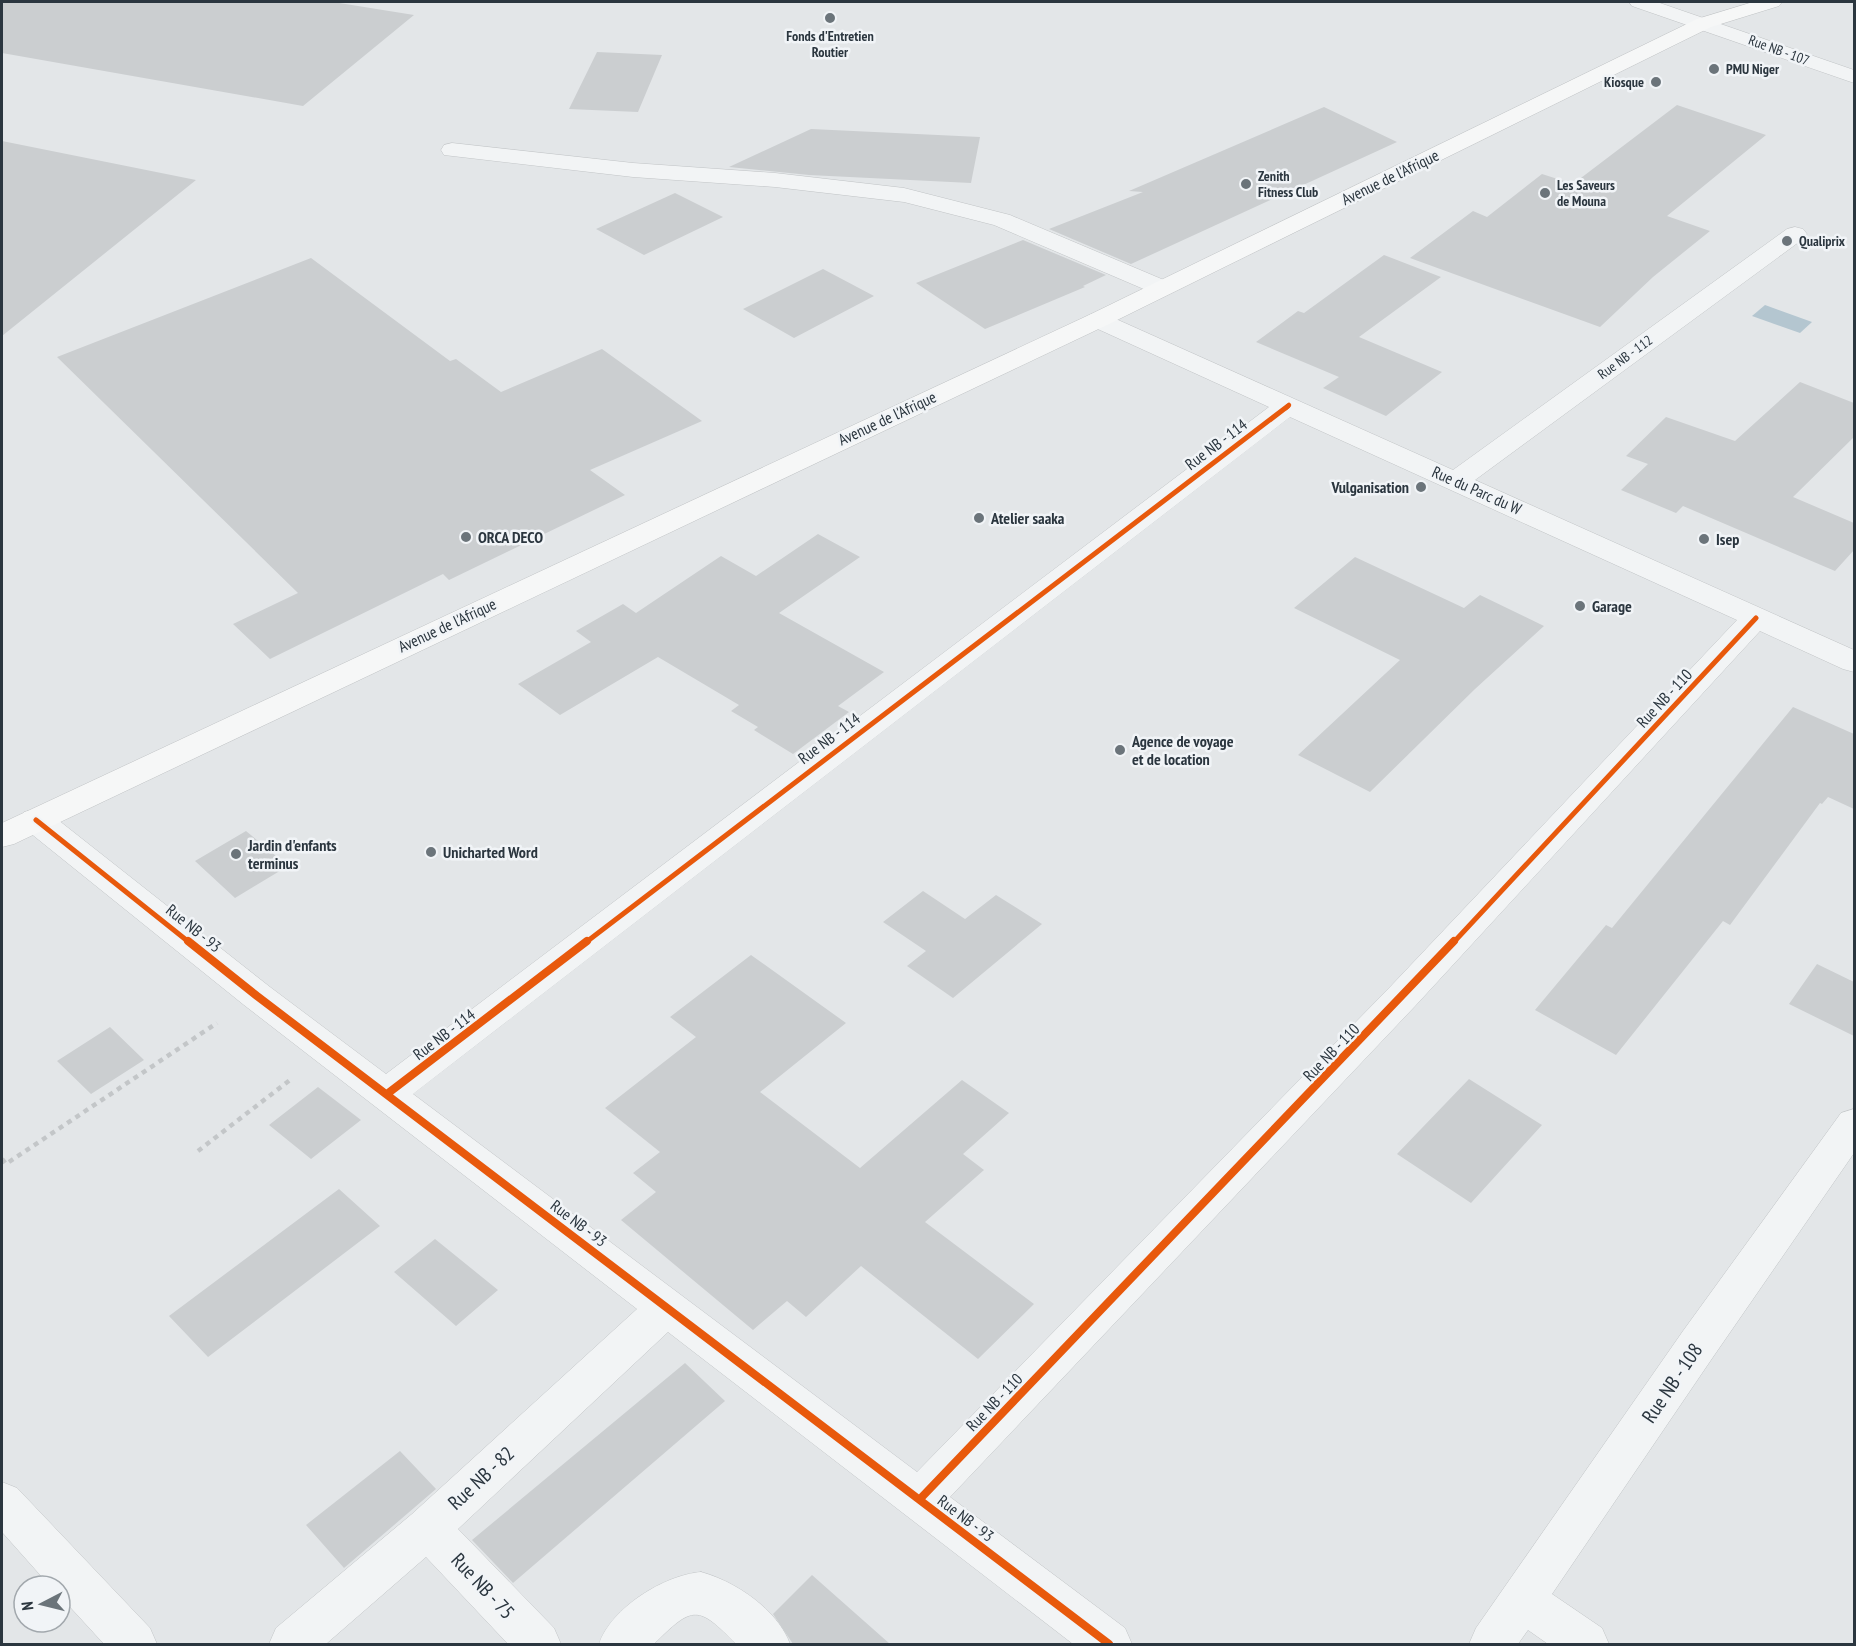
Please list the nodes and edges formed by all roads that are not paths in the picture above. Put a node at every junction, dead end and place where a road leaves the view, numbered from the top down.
1 (1639, 2) edge
2 (1772, 2) edge
3 (1704, 23) junction
4 (1854, 77) edge
5 (452, 150) dead end
6 (1795, 234) dead end
7 (1162, 288) junction
8 (1098, 320) junction
9 (1289, 405) junction
10 (1456, 481) junction
11 (1756, 618) junction
12 (1854, 662) edge
13 (36, 820) junction
14 (2, 836) edge
15 (387, 1095) junction
16 (1847, 1148) edge
17 (667, 1307) junction
18 (920, 1499) junction
19 (2, 1502) edge
20 (428, 1528) junction
21 (1523, 1600) junction
22 (1101, 1642) edge
23 (134, 1644) edge
24 (292, 1644) edge
25 (538, 1644) edge
26 (622, 1644) edge
27 (767, 1644) edge
28 (1492, 1644) edge
29 (1586, 1644) edge

1 - 3 street, Rue NB - 107
2 - 3 main road, Avenue de l'Afrique
3 - 4 street, Rue NB - 107
3 - 7 main road, Avenue de l'Afrique
5 - 7 street
6 - 10 street, Rue NB - 112
7 - 8 main road, Avenue de l'Afrique
8 - 9 street, Rue du Parc du W
8 - 13 main road, Avenue de l'Afrique
9 - 10 street, Rue du Parc du W
9 - 15 street, Rue NB - 114
10 - 11 street, Rue du Parc du W
11 - 12 street, Rue du Parc du W
11 - 18 street, Rue NB - 110
13 - 14 main road, Avenue de l'Afrique
13 - 15 street, Rue NB - 93
15 - 17 street, Rue NB - 93
16 - 21 street, Rue NB - 108
17 - 18 street, Rue NB - 93
17 - 20 street, Rue NB - 82
18 - 22 street, Rue NB - 93
19 - 23 street
20 - 24 street, Rue NB - 82
20 - 25 street, Rue NB - 75
21 - 28 street, Rue NB - 108
21 - 29 street
26 - 27 street

